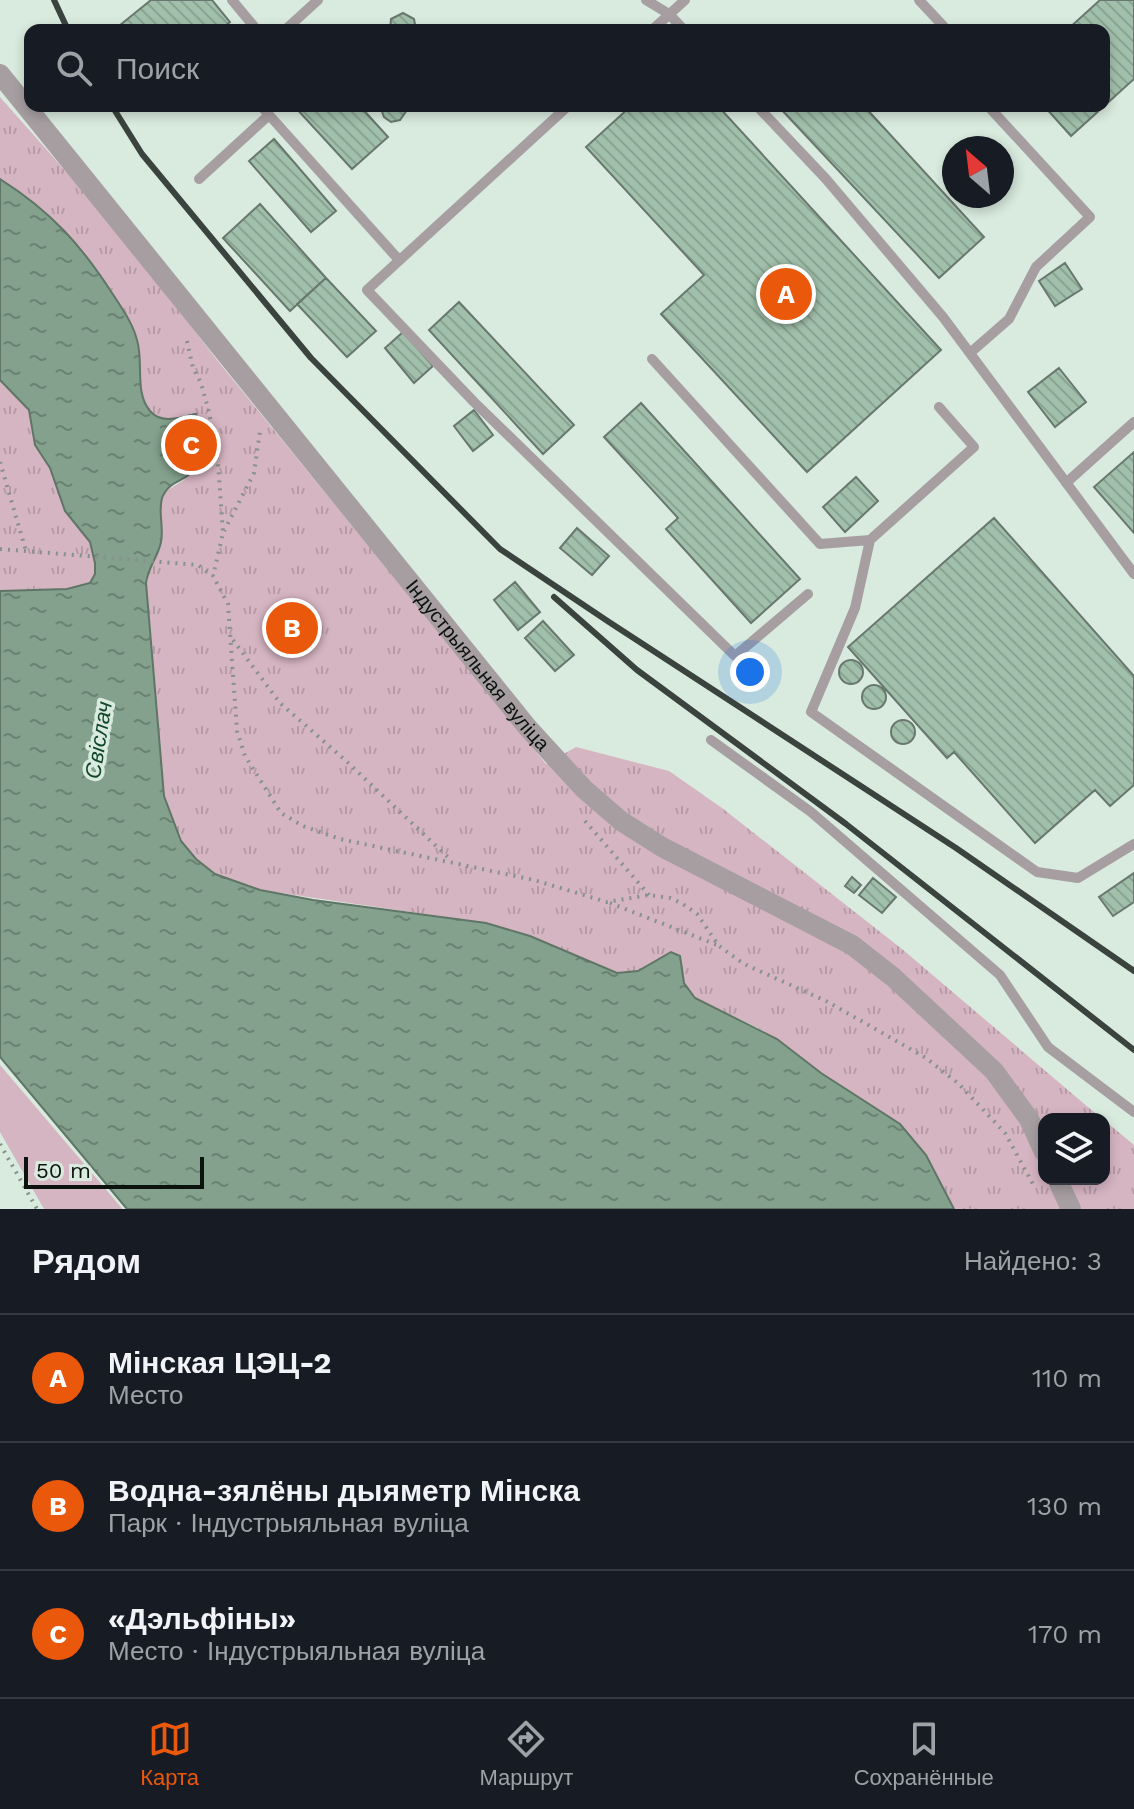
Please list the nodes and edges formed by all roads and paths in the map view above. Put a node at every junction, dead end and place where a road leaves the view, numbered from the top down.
1 (232, 0) edge
2 (318, 0) edge
3 (646, 0) edge
4 (685, 0) edge
5 (919, 0) edge
6 (669, 14) junction
7 (252, 24) edge
8 (292, 24) edge
9 (658, 24) edge
10 (678, 24) edge
11 (941, 24) edge
12 (0, 74) edge
13 (24, 103) edge
14 (31, 112) edge
15 (263, 112) edge
16 (267, 112) edge
17 (561, 112) edge
18 (763, 112) edge
19 (994, 112) edge
20 (199, 179) dead end
21 (399, 260) junction
22 (183, 298) junction
23 (970, 353) junction
24 (652, 359) dead end
25 (939, 407) dead end
26 (262, 421) dead end
27 (1134, 422) edge
28 (0, 462) edge
29 (1066, 483) junction
30 (223, 533) junction
31 (870, 540) junction
32 (2, 547) edge
33 (26, 551) junction
34 (1134, 574) edge
35 (213, 576) junction
36 (808, 594) dead end
37 (232, 638) junction
38 (711, 740) dead end
39 (1134, 844) edge
40 (451, 861) junction
41 (607, 902) junction
42 (719, 946) junction
43 (1134, 1112) edge
44 (1038, 1139) edge
45 (0, 1144) edge
46 (6, 1155) junction
47 (0, 1159) edge
48 (1060, 1185) edge
49 (1037, 1191) dead end
50 (37, 1209) edge
51 (1071, 1209) edge

1 - 7 lane
2 - 8 lane
3 - 6 lane
4 - 6 lane
5 - 11 lane
6 - 9 lane
6 - 10 lane
12 - 13 street, Індустрыяльная вуліца
14 - 22 street, Індустрыяльная вуліца
15 - 20 lane
16 - 21 lane
17 - 21 lane
18 - 23 lane
19 - 23 lane
21 - 36 lane
22 - 30 path
22 - 44 street, Індустрыяльная вуліца
23 - 29 lane
24 - 31 lane
25 - 31 lane
26 - 30 path
27 - 29 lane
28 - 33 path
29 - 34 lane
30 - 35 path
31 - 39 lane
32 - 33 path
33 - 35 path
35 - 37 path
37 - 40 path
37 - 40 path
38 - 43 lane
40 - 41 path
41 - 42 path
41 - 42 path
42 - 49 path
45 - 46 path
46 - 47 path
46 - 50 path
48 - 51 street

